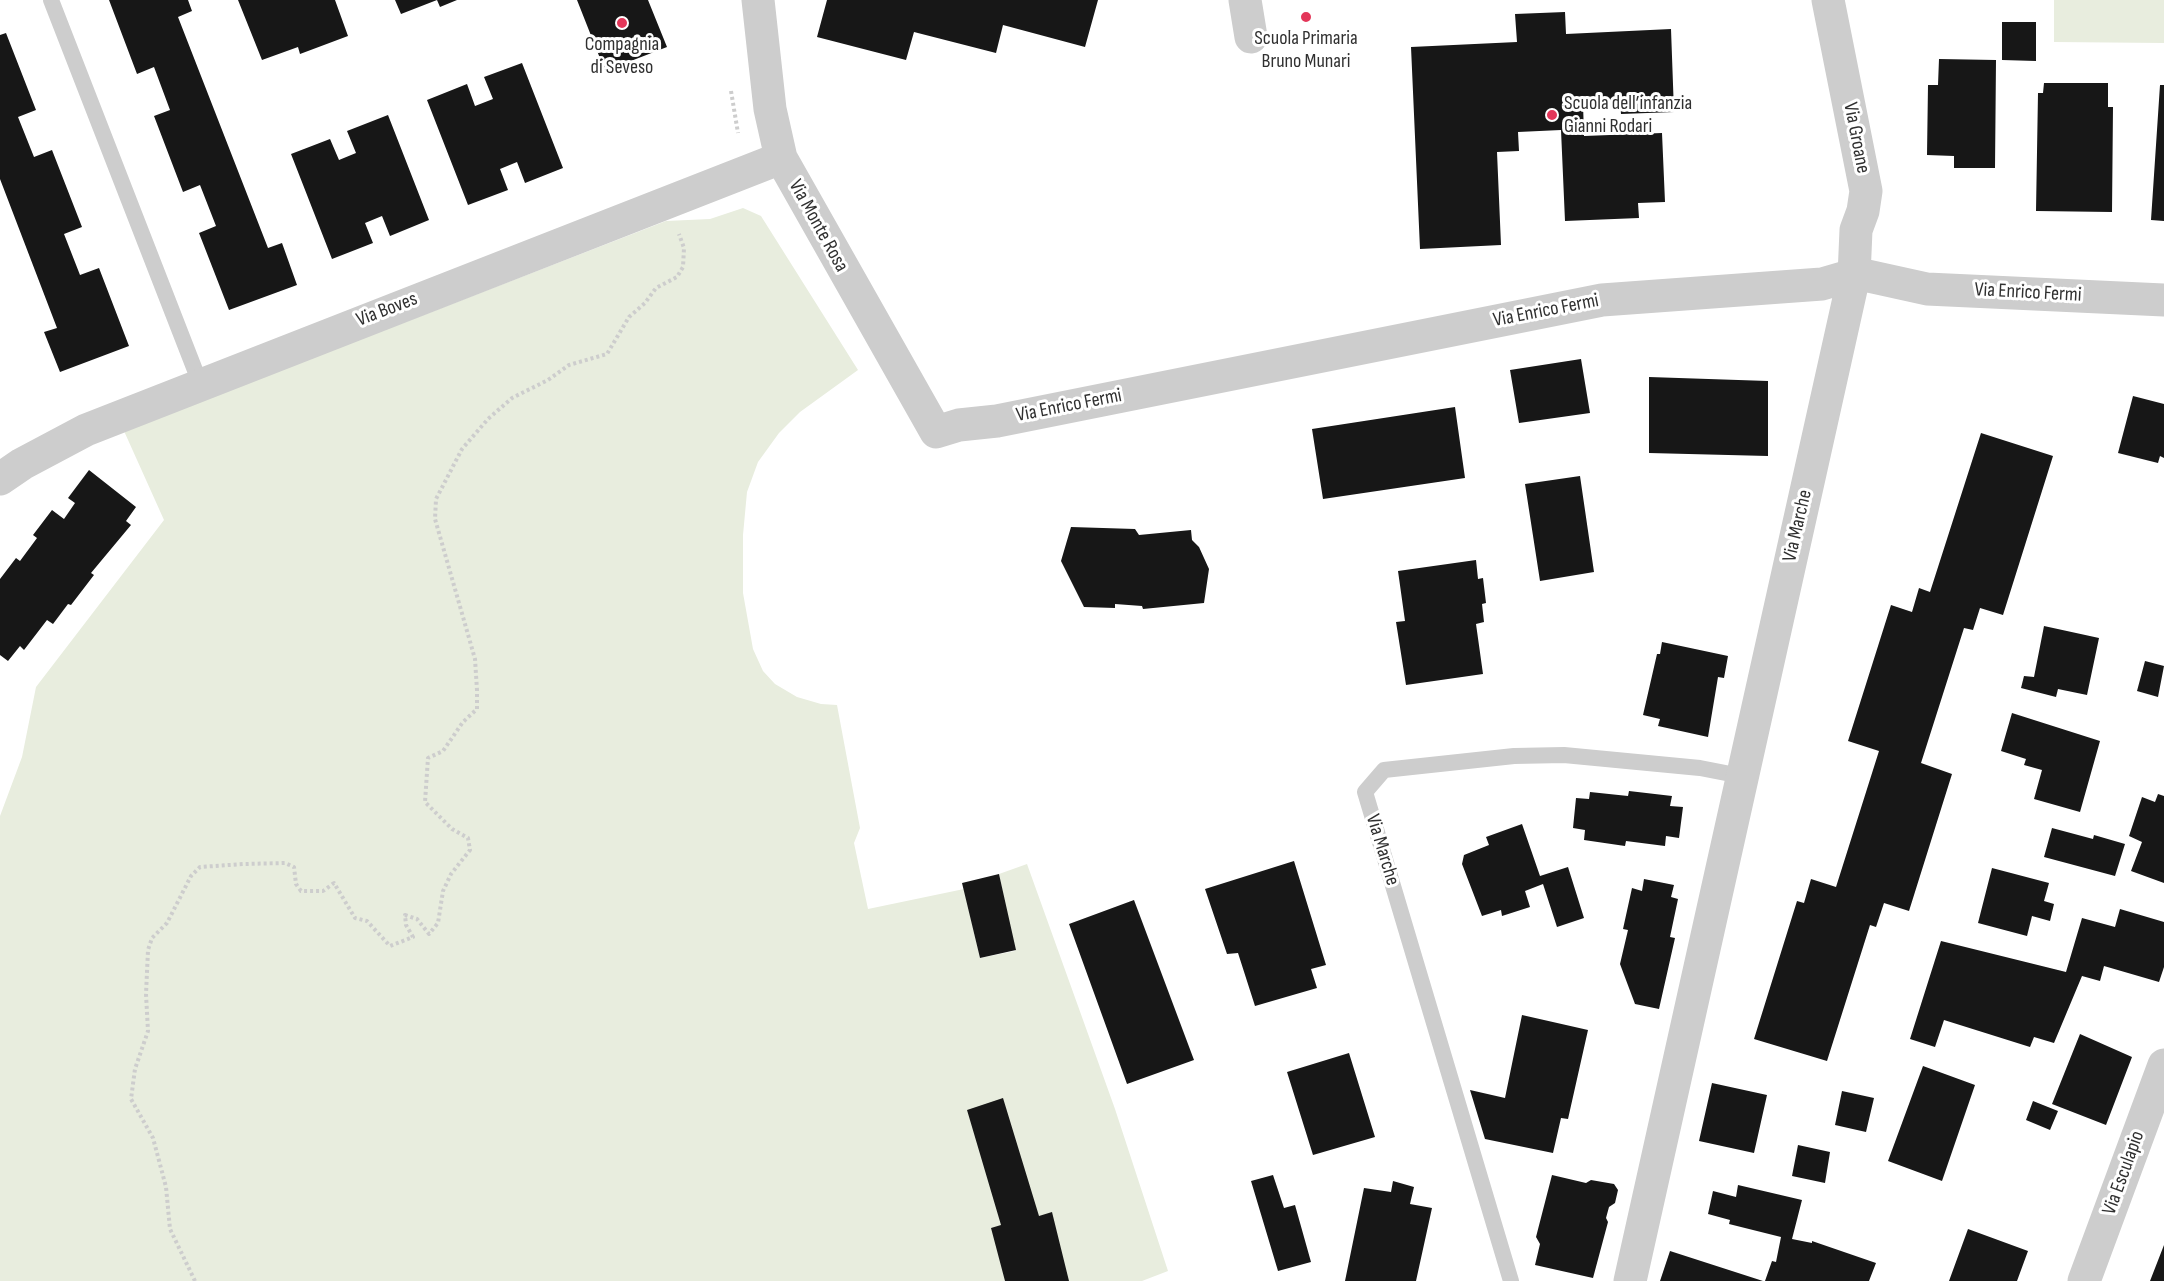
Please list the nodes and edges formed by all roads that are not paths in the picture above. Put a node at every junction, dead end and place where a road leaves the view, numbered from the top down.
1 (51, 0) edge
2 (758, 0) edge
3 (1245, 0) edge
4 (1828, 0) edge
5 (1251, 37) dead end
6 (781, 158) junction
7 (1854, 276) junction
8 (2164, 300) edge
9 (200, 384) junction
10 (936, 432) joint
11 (0, 479) edge
12 (1741, 777) junction
13 (2164, 1065) edge
14 (1510, 1281) edge
15 (1630, 1281) edge
16 (2084, 1281) edge

1 - 9 lane
2 - 6 street, Via Monte Rosa
3 - 5 street
4 - 7 street, Via Groane
6 - 9 street, Via Boves
6 - 10 street, Via Monte Rosa
7 - 8 street, Via Enrico Fermi
7 - 10 street, Via Enrico Fermi
7 - 12 street, Via Marche
9 - 11 street, Via Boves
12 - 14 lane, Via Marche
12 - 15 street, Via Marche
13 - 16 street, Via Esculapio

